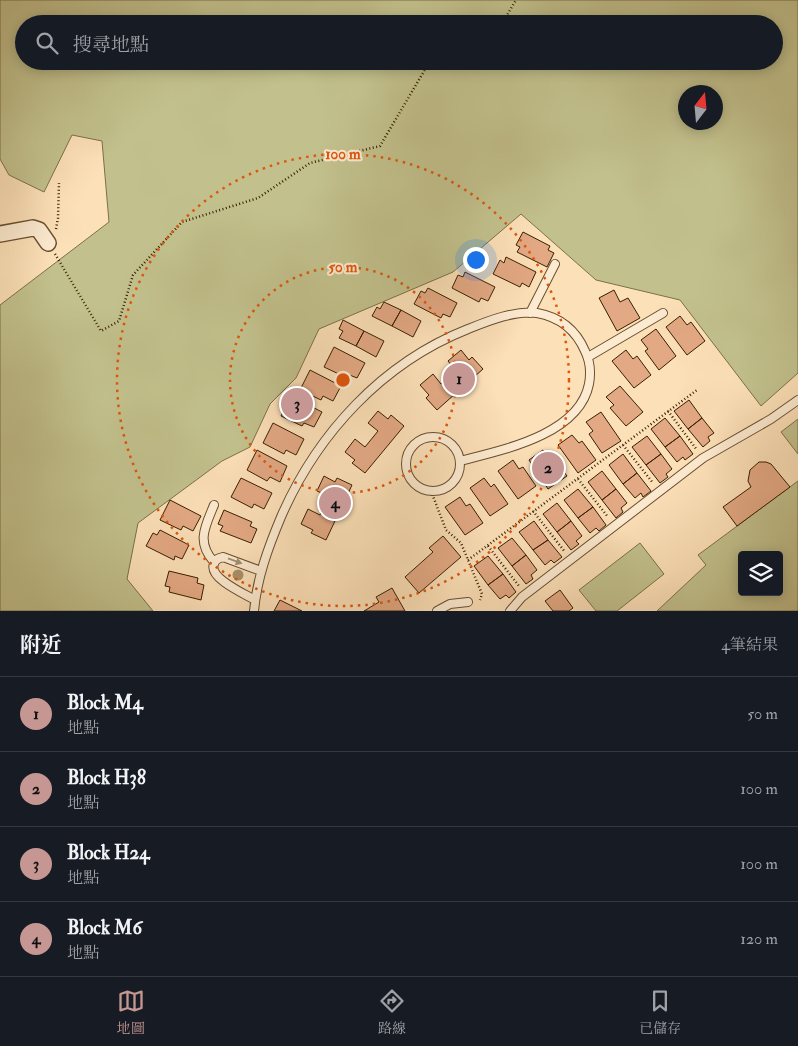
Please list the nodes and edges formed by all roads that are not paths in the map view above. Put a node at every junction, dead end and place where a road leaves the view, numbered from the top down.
1 (0, 234) edge
2 (46, 240) road end
3 (555, 264) dead end
4 (530, 313) junction
5 (663, 313) dead end
6 (588, 357) junction
7 (798, 400) edge
8 (460, 461) junction
9 (214, 505) dead end
10 (214, 562) junction
11 (261, 571) junction
12 (255, 600) junction
13 (468, 602) dead end
14 (254, 611) edge
15 (437, 611) edge
16 (510, 611) edge

1 - 2 street
3 - 4 lane
4 - 6 lane
4 - 11 lane
5 - 6 lane
6 - 8 lane
7 - 16 lane
8 - 8 lane
9 - 10 lane
10 -> 11 lane
10 - 12 lane
11 - 12 lane
12 - 14 lane
13 - 15 lane

